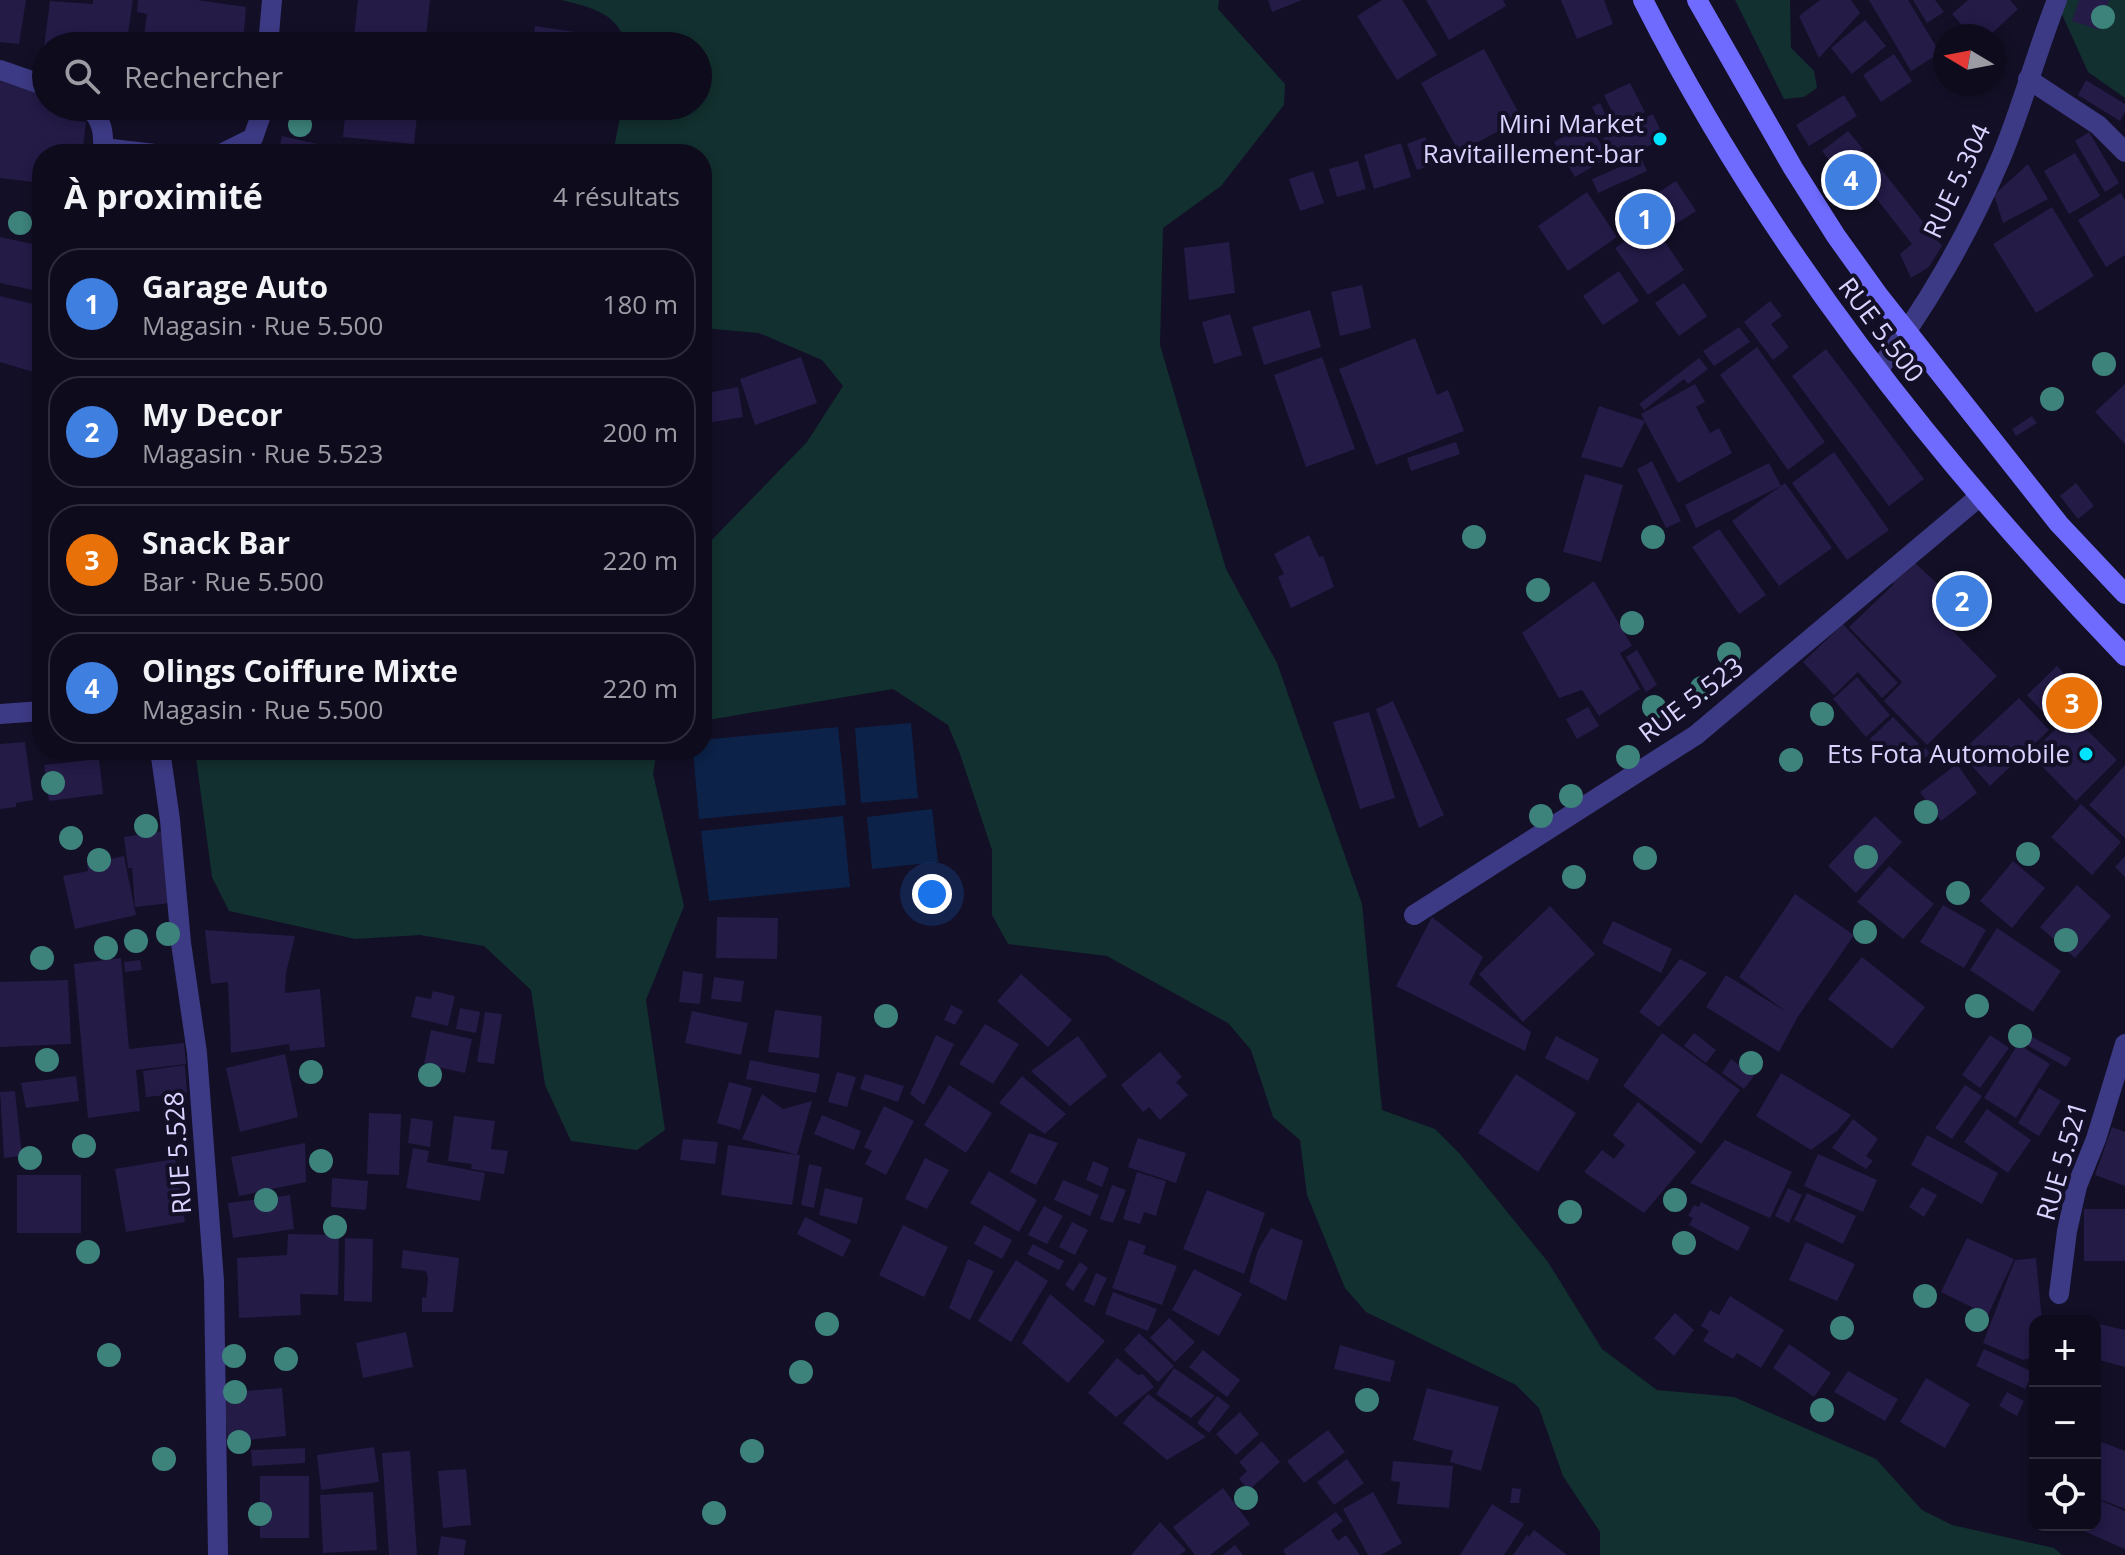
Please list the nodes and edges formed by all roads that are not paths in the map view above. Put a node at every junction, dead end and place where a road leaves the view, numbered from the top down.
1 (272, 0) edge
2 (1643, 0) edge
3 (1697, 0) edge
4 (2057, 0) edge
5 (269, 32) edge
6 (0, 70) edge
7 (2028, 79) junction
8 (32, 81) edge
9 (100, 120) edge
10 (259, 120) edge
11 (103, 144) edge
12 (241, 144) edge
13 (2125, 152) edge
14 (1906, 334) junction
15 (1878, 370) junction
16 (1979, 497) junction
17 (2125, 594) edge
18 (2125, 656) edge
19 (32, 712) edge
20 (0, 714) edge
21 (161, 760) edge
22 (1414, 915) dead end
23 (2125, 1044) edge
24 (2059, 1294) dead end
25 (218, 1555) edge

1 - 5 street
2 - 15 main road, RUE 5.500
3 - 14 main road, RUE 5.500
4 - 7 street, RUE 5.304
6 - 8 street
7 - 13 street
7 - 14 street, RUE 5.304
9 - 11 street
10 - 12 street
14 - 15 street, RUE 5.304
14 - 17 main road, RUE 5.500
15 - 16 main road, RUE 5.500
16 - 18 main road, RUE 5.500
16 - 22 street, RUE 5.523
19 - 20 street
21 - 25 street, RUE 5.528
23 - 24 street, RUE 5.521

